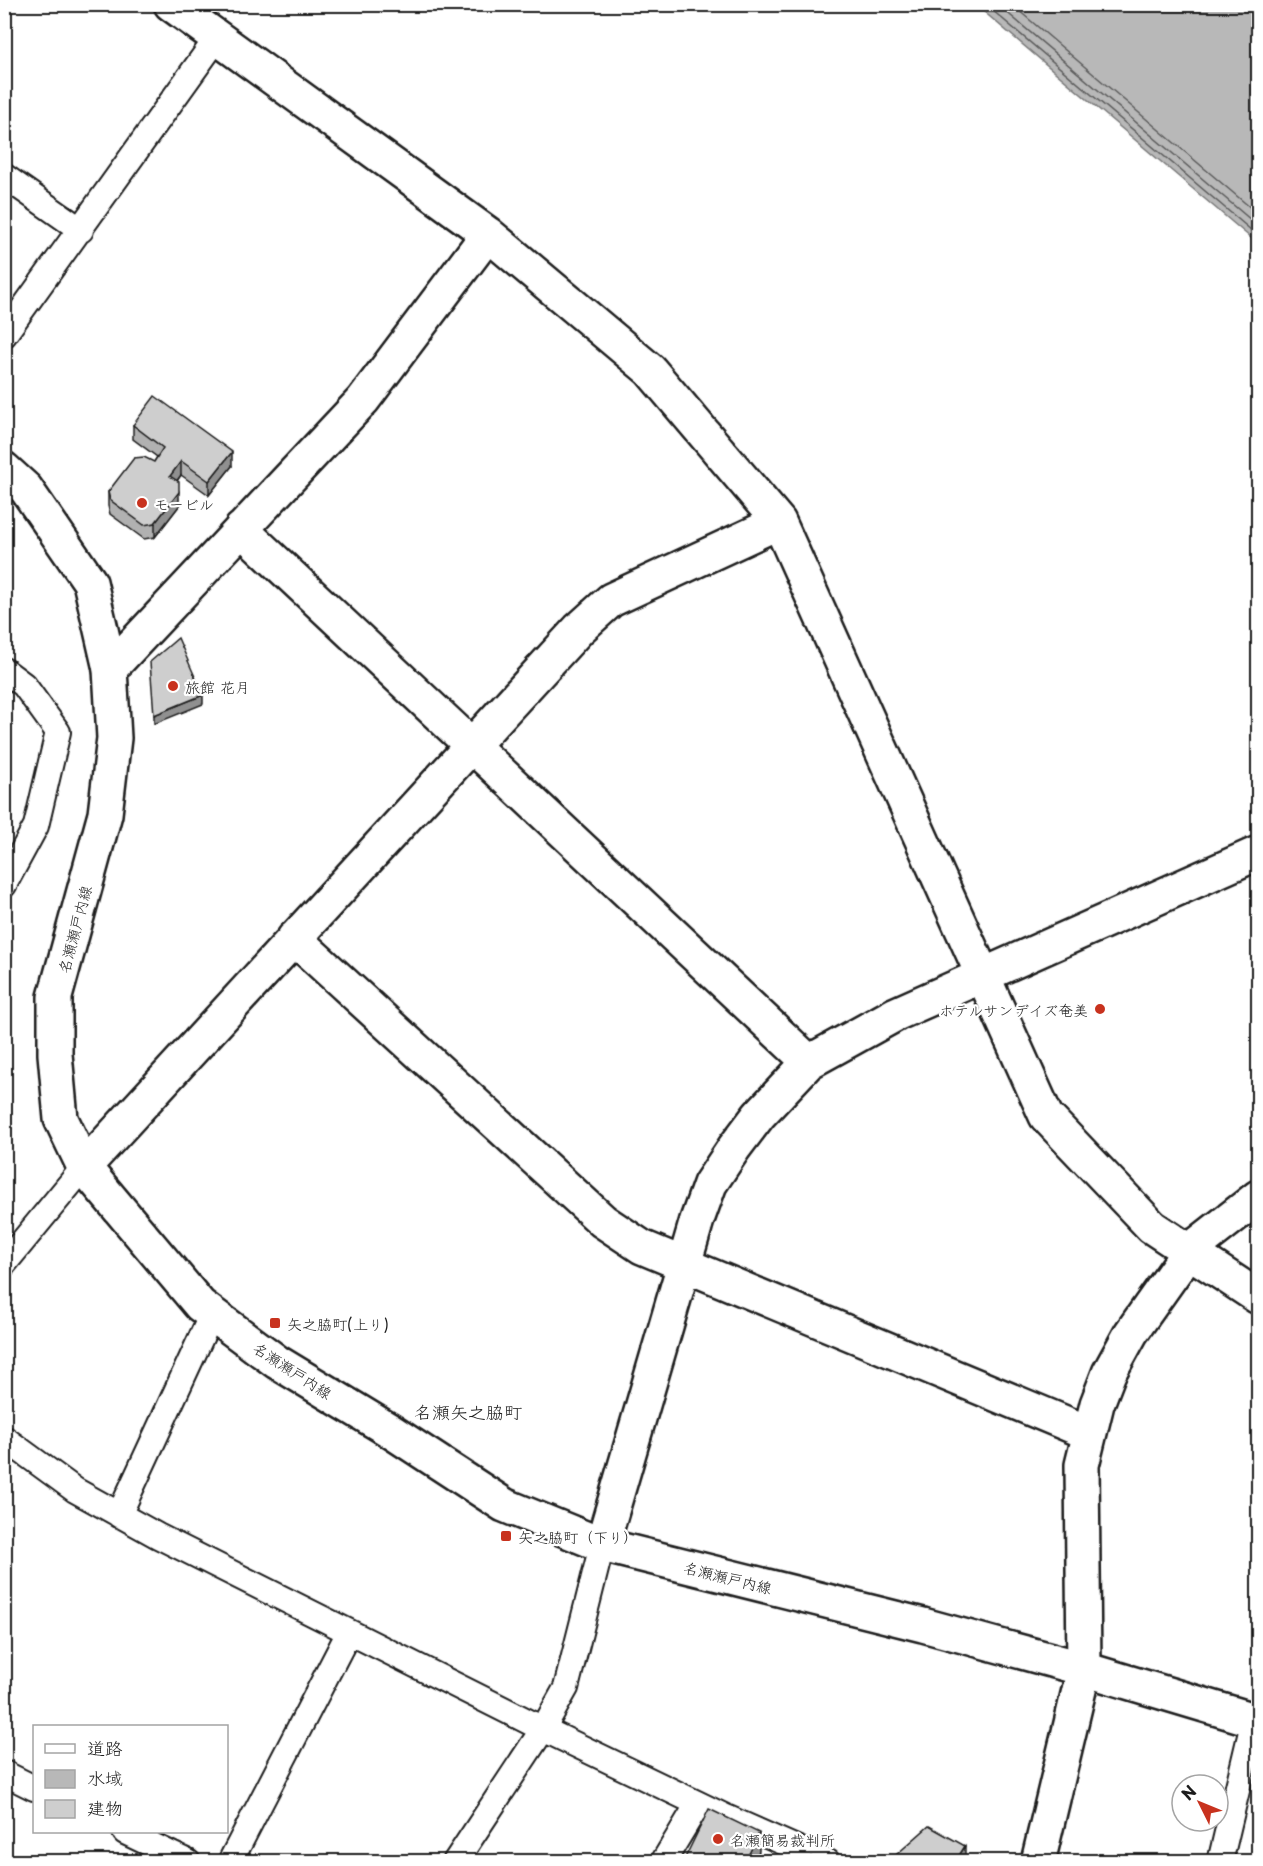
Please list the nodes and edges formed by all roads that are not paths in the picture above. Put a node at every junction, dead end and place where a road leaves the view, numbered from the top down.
1 (171, 4) edge
2 (217, 38) junction
3 (4, 176) edge
4 (81, 230) junction
5 (488, 234) junction
6 (4, 335) edge
7 (4, 469) edge
8 (779, 522) junction
9 (241, 529) junction
10 (111, 669) junction
11 (4, 670) edge
12 (472, 746) junction
13 (1258, 853) edge
14 (4, 885) edge
15 (294, 938) junction
16 (983, 976) junction
17 (809, 1062) junction
18 (84, 1167) junction
19 (1258, 1197) edge
20 (1189, 1251) junction
21 (4, 1264) edge
22 (684, 1264) junction
23 (1258, 1297) edge
24 (212, 1314) junction
25 (1089, 1433) junction
26 (4, 1437) edge
27 (119, 1515) junction
28 (602, 1545) junction
29 (349, 1632) junction
30 (1084, 1669) junction
31 (1256, 1720) edge
32 (543, 1729) junction
33 (4, 1773) edge
34 (33, 1788) edge
35 (698, 1804) junction
36 (127, 1833) edge
37 (188, 1862) edge
38 (230, 1862) edge
39 (455, 1862) edge
40 (663, 1862) edge
41 (828, 1862) edge
42 (1038, 1862) edge
43 (1220, 1862) edge

1 - 2 street
2 - 4 street
2 - 5 street
3 - 4 street
4 - 6 street
5 - 8 street
5 - 9 street
7 - 10 street, 名瀬瀬戸内線
8 - 12 street
8 - 16 street
9 - 10 street
9 - 12 street
10 - 18 street, 名瀬瀬戸内線
11 - 14 street
12 - 15 street
12 - 17 street
13 - 16 street
15 - 18 street
15 - 22 street
16 - 17 street
16 - 20 street
17 - 22 street
18 - 21 street
18 - 24 street, 名瀬瀬戸内線
19 - 20 street
20 - 23 street
20 - 25 street
22 - 25 street
22 - 28 street
24 - 27 street
24 - 28 street, 名瀬瀬戸内線
25 - 30 street
26 - 27 street
27 - 29 street
28 - 30 street, 名瀬瀬戸内線
28 - 32 street
29 - 32 street
29 - 38 street
30 - 31 street, 名瀬瀬戸内線
30 - 42 street
31 - 43 street
32 - 35 street
32 - 39 street
33 - 34 street
35 - 40 street
35 - 41 street
36 - 37 street

